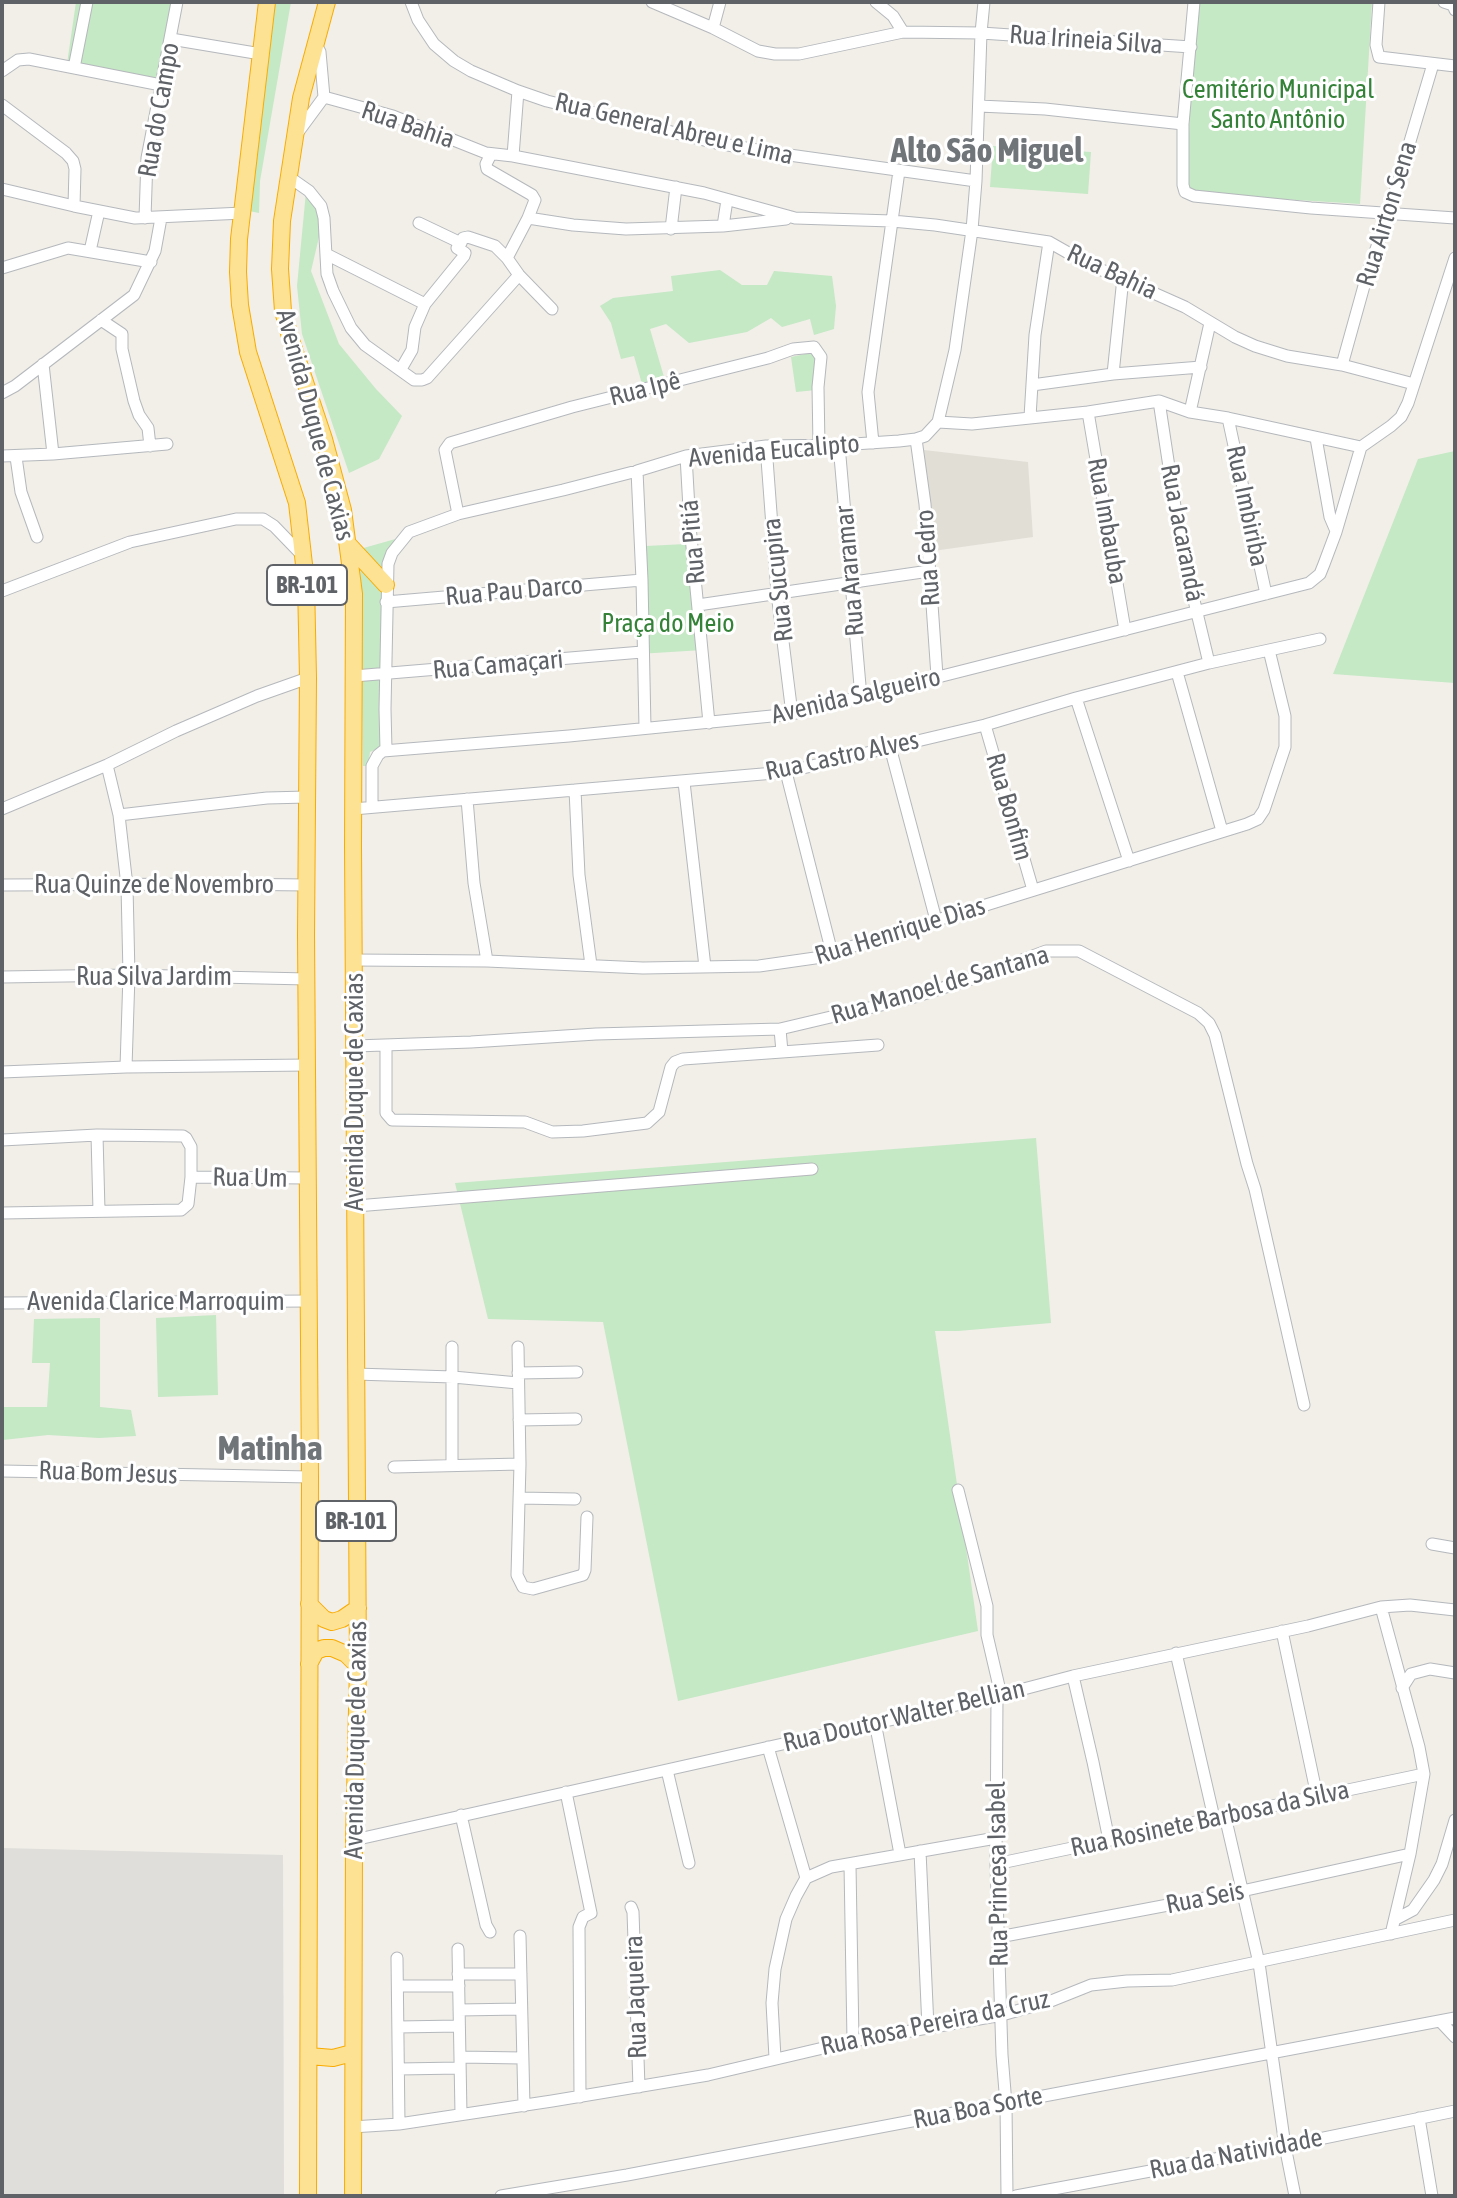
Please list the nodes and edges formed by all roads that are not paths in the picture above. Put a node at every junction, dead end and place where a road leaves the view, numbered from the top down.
1 (87, 2) edge
2 (177, 2) edge
3 (267, 2) edge
4 (327, 2) edge
5 (411, 2) edge
6 (652, 2) edge
7 (720, 2) edge
8 (876, 2) edge
9 (984, 2) edge
10 (1194, 2) edge
11 (1379, 2) edge
12 (1444, 2) edge
13 (1455, 10) edge
14 (713, 28) junction
15 (903, 32) junction
16 (981, 33) junction
17 (171, 39) junction
18 (315, 42) junction
19 (1191, 47) junction
20 (261, 54) junction
21 (1433, 64) junction
22 (1455, 66) edge
23 (74, 68) junction
24 (2, 71) edge
25 (161, 85) junction
26 (518, 91) junction
27 (324, 97) junction
28 (2, 105) edge
29 (979, 106) junction
30 (1183, 124) junction
31 (296, 136) junction
32 (491, 154) junction
33 (513, 156) junction
34 (899, 171) junction
35 (289, 177) junction
36 (976, 181) junction
37 (676, 187) junction
38 (2, 189) edge
39 (727, 200) junction
40 (74, 206) junction
41 (99, 211) junction
42 (1389, 212) junction
43 (243, 213) junction
44 (145, 218) junction
45 (161, 218) junction
46 (528, 218) junction
47 (795, 218) junction
48 (1455, 218) edge
49 (892, 221) junction
50 (419, 223) dead end
51 (723, 226) junction
52 (671, 229) junction
53 (972, 230) junction
54 (1049, 242) junction
55 (461, 243) junction
56 (90, 251) junction
57 (326, 254) junction
58 (507, 258) junction
59 (1455, 258) edge
60 (151, 262) junction
61 (2, 268) edge
62 (519, 275) junction
63 (1123, 278) junction
64 (425, 304) junction
65 (552, 309) dead end
66 (101, 320) junction
67 (1210, 323) junction
68 (43, 364) junction
69 (1342, 365) junction
70 (1201, 367) junction
71 (401, 369) junction
72 (1113, 374) junction
73 (1414, 384) junction
74 (1032, 385) junction
75 (2, 393) edge
76 (1159, 401) junction
77 (1088, 412) junction
78 (1190, 412) junction
79 (1030, 417) junction
80 (1228, 418) junction
81 (938, 422) junction
82 (1316, 438) junction
83 (916, 439) junction
84 (873, 443) junction
85 (167, 444) dead end
86 (839, 445) junction
87 (150, 446) junction
88 (766, 446) junction
89 (819, 446) junction
90 (1361, 447) junction
91 (53, 454) junction
92 (2, 456) edge
93 (686, 456) junction
94 (16, 457) junction
95 (637, 471) junction
96 (458, 514) junction
97 (1336, 532) junction
98 (37, 537) dead end
99 (349, 545) junction
100 (305, 559) junction
101 (929, 571) junction
102 (642, 580) junction
103 (852, 582) junction
104 (2, 591) edge
105 (777, 593) junction
106 (386, 594) junction
107 (1266, 594) junction
108 (698, 605) junction
109 (1197, 611) junction
110 (1125, 630) junction
111 (1320, 639) dead end
112 (1269, 650) junction
113 (642, 652) junction
114 (1209, 663) junction
115 (1177, 672) junction
116 (385, 674) junction
117 (354, 676) junction
118 (937, 676) junction
119 (308, 678) junction
120 (861, 697) junction
121 (1076, 698) junction
122 (792, 714) junction
123 (709, 723) junction
124 (985, 725) junction
125 (645, 728) junction
126 (890, 747) junction
127 (386, 750) junction
128 (107, 765) junction
129 (786, 772) junction
130 (684, 782) junction
131 (575, 790) junction
132 (307, 797) junction
133 (467, 799) junction
134 (372, 807) junction
135 (2, 809) edge
136 (353, 809) junction
137 (119, 815) junction
138 (1222, 831) junction
139 (1129, 861) junction
140 (2, 885) edge
141 (306, 885) junction
142 (127, 886) junction
143 (1033, 890) junction
144 (936, 920) junction
145 (832, 953) junction
146 (354, 960) junction
147 (487, 961) junction
148 (591, 965) junction
149 (705, 967) junction
150 (129, 975) junction
151 (2, 977) edge
152 (307, 979) junction
153 (780, 1029) junction
154 (386, 1045) junction
155 (878, 1045) dead end
156 (355, 1046) junction
157 (782, 1052) junction
158 (308, 1065) junction
159 (126, 1067) junction
160 (2, 1072) edge
161 (97, 1135) junction
162 (2, 1140) edge
163 (812, 1169) dead end
164 (191, 1177) junction
165 (308, 1178) junction
166 (356, 1206) junction
167 (99, 1211) junction
168 (2, 1213) edge
169 (309, 1301) junction
170 (2, 1303) edge
171 (452, 1347) dead end
172 (518, 1347) dead end
173 (577, 1372) dead end
174 (355, 1374) junction
175 (453, 1377) junction
176 (518, 1378) junction
177 (1304, 1405) dead end
178 (576, 1419) dead end
179 (519, 1420) junction
180 (520, 1464) junction
181 (452, 1465) junction
182 (394, 1467) dead end
183 (2, 1471) edge
184 (310, 1477) junction
185 (958, 1490) dead end
186 (519, 1498) junction
187 (575, 1499) dead end
188 (587, 1517) dead end
189 (1432, 1544) dead end
190 (1455, 1548) edge
191 (309, 1604) junction
192 (1381, 1607) junction
193 (358, 1608) junction
194 (1455, 1610) edge
195 (1282, 1631) junction
196 (1176, 1653) junction
197 (309, 1664) junction
198 (358, 1666) junction
199 (1455, 1673) edge
200 (1073, 1676) junction
201 (1402, 1688) junction
202 (999, 1695) junction
203 (875, 1722) junction
204 (768, 1747) junction
205 (667, 1770) junction
206 (1424, 1774) junction
207 (566, 1792) junction
208 (1317, 1796) junction
209 (461, 1815) junction
210 (1219, 1817) junction
211 (1455, 1820) edge
212 (996, 1838) junction
213 (354, 1840) junction
214 (1109, 1840) junction
215 (920, 1851) junction
216 (900, 1854) junction
217 (1410, 1854) junction
218 (689, 1863) dead end
219 (996, 1864) junction
220 (850, 1865) junction
221 (806, 1878) junction
222 (1242, 1891) junction
223 (631, 1907) dead end
224 (1396, 1919) junction
225 (1455, 1920) edge
226 (490, 1932) dead end
227 (1391, 1934) junction
228 (520, 1936) dead end
229 (999, 1937) junction
230 (458, 1949) dead end
231 (397, 1958) dead end
232 (1259, 1963) junction
233 (521, 1974) junction
234 (458, 1980) junction
235 (398, 1986) junction
236 (521, 2009) junction
237 (459, 2010) junction
238 (1002, 2015) junction
239 (1455, 2018) edge
240 (1440, 2021) junction
241 (459, 2026) junction
242 (398, 2027) junction
243 (928, 2027) junction
244 (1455, 2037) edge
245 (853, 2041) junction
246 (352, 2053) junction
247 (1271, 2053) junction
248 (309, 2056) junction
249 (522, 2058) junction
250 (775, 2058) junction
251 (460, 2063) junction
252 (399, 2069) junction
253 (639, 2087) junction
254 (580, 2097) junction
255 (1006, 2104) junction
256 (524, 2106) junction
257 (1455, 2111) edge
258 (461, 2114) junction
259 (1419, 2118) junction
260 (399, 2124) junction
261 (352, 2127) junction
262 (1285, 2146) junction
263 (308, 2196) edge
264 (353, 2196) edge
265 (501, 2196) edge
266 (1007, 2196) edge
267 (1016, 2196) edge
268 (1295, 2196) edge
269 (1432, 2196) edge

1 - 23 street
2 - 17 street, Rua do Campo
3 - 20 highway, Avenida Duque de Caxias / BR-101
4 - 18 highway, Avenida Duque de Caxias / BR-101
5 - 26 street, Rua General Abreu e Lima
6 - 14 street, Rua Irineia Silva
7 - 14 street
8 - 15 street
9 - 16 street
10 - 19 street
11 - 21 street
12 - 13 street
14 - 15 street, Rua Irineia Silva
15 - 16 street, Rua Irineia Silva
16 - 19 street, Rua Irineia Silva
16 - 29 street
17 - 20 street
17 - 25 street, Rua do Campo
18 - 27 street
18 - 31 highway, Avenida Duque de Caxias / BR-101
19 - 30 street
20 - 43 highway, Avenida Duque de Caxias / BR-101
21 - 22 street
21 - 42 street, Rua Airton Sena
23 - 24 street
23 - 25 street
25 - 44 street, Rua do Campo
26 - 33 street
26 - 34 street, Rua General Abreu e Lima
27 - 31 street
27 - 32 street, Rua Bahia
28 - 40 street
29 - 30 street
29 - 36 street
30 - 42 street
31 - 35 highway, Avenida Duque de Caxias / BR-101
32 - 33 street, Rua Bahia
32 - 46 street, Rua Bahia
33 - 37 street, Rua Bahia
34 - 36 street, Rua General Abreu e Lima
34 - 49 street
35 - 57 street
35 - 99 highway, Avenida Duque de Caxias / BR-101
36 - 53 street
37 - 39 street, Rua Bahia
37 - 52 street
38 - 40 street
39 - 47 street, Rua Bahia
39 - 51 street
40 - 41 street
41 - 44 street
41 - 56 street
42 - 48 street
42 - 69 street, Rua Airton Sena
43 - 45 street
43 - 100 highway, Avenida Duque de Caxias / BR-101
44 - 45 street
45 - 60 street
46 - 52 street, Rua Bahia
46 - 58 street
47 - 49 street, Rua Bahia
47 - 51 street, Rua Bahia
49 - 53 street, Rua Bahia
49 - 84 street
50 - 55 street
51 - 52 street, Rua Bahia
53 - 54 street, Rua Bahia
53 - 81 street
54 - 63 street, Rua Bahia
54 - 74 street
55 - 58 street
55 - 64 street
56 - 60 street
56 - 61 street
57 - 64 street
57 - 71 street
58 - 62 street
59 - 73 street
60 - 66 street
62 - 65 street
62 - 71 street
63 - 67 street, Rua Bahia
63 - 72 street
64 - 71 street
66 - 68 street
66 - 87 street
67 - 69 street, Rua Bahia
67 - 70 street
68 - 75 street
68 - 91 street
69 - 73 street, Rua Bahia
70 - 72 street
70 - 78 street
72 - 74 street
73 - 90 street
74 - 79 street
76 - 77 street
76 - 78 street
76 - 109 street, Rua Jacarandá
77 - 79 street
77 - 110 street, Rua Imbauba
78 - 80 street
79 - 81 street
80 - 82 street
80 - 107 street, Rua Imbiriba
81 - 83 street
82 - 90 street
82 - 97 street
83 - 84 street, Avenida Eucalipto
83 - 101 street, Rua Cedro
84 - 86 street, Avenida Eucalipto
85 - 87 street
86 - 89 street, Avenida Eucalipto
86 - 103 street, Rua Araramar
87 - 91 street
88 - 89 street, Avenida Eucalipto
88 - 93 street, Avenida Eucalipto
88 - 105 street, Rua Sucupira
89 - 96 street, Rua Ipê
90 - 97 street
91 - 94 street
92 - 94 street
93 - 95 street, Avenida Eucalipto
93 - 108 street, Rua Pitiá
94 - 98 street
95 - 96 street, Avenida Eucalipto
95 - 102 street
96 - 106 street, Avenida Eucalipto
97 - 107 street, Avenida Salgueiro
99 - 106 highway
99 - 117 highway, Avenida Duque de Caxias / BR-101
100 - 104 street
100 - 119 highway, Avenida Duque de Caxias / BR-101
101 - 103 street
101 - 118 street, Rua Cedro
102 - 106 street, Rua Pau Darco
102 - 113 street
103 - 105 street
103 - 120 street, Rua Araramar
105 - 108 street
105 - 122 street, Rua Sucupira
106 - 116 street, Avenida Eucalipto
107 - 109 street, Avenida Salgueiro
108 - 123 street, Rua Pitiá
109 - 110 street, Avenida Salgueiro
109 - 114 street, Rua Jacarandá
110 - 118 street, Avenida Salgueiro
111 - 112 street, Rua Castro Alves
112 - 114 street, Rua Castro Alves
112 - 138 street, Rua Henrique Dias
113 - 116 street, Rua Camaçari
113 - 125 street
114 - 115 street, Rua Castro Alves
115 - 121 street, Rua Castro Alves
115 - 138 street
116 - 117 street, Rua Camaçari
116 - 127 street, Avenida Eucalipto
117 - 136 highway, Avenida Duque de Caxias / BR-101
118 - 120 street, Avenida Salgueiro
119 - 128 street
119 - 132 highway, Avenida Duque de Caxias / BR-101
120 - 122 street, Avenida Salgueiro
121 - 124 street, Rua Castro Alves
121 - 139 street
122 - 123 street, Avenida Salgueiro
123 - 125 street, Avenida Salgueiro
124 - 126 street, Rua Castro Alves
124 - 143 street, Rua Bonfim
125 - 127 street, Avenida Salgueiro
126 - 129 street, Rua Castro Alves
126 - 144 street
127 - 134 street
128 - 135 street
128 - 137 street
129 - 130 street, Rua Castro Alves
129 - 145 street
130 - 131 street, Rua Castro Alves
130 - 149 street
131 - 133 street, Rua Castro Alves
131 - 148 street
132 - 137 street
132 - 141 highway, Avenida Duque de Caxias / BR-101
133 - 134 street, Rua Castro Alves
133 - 147 street
134 - 136 street, Rua Castro Alves
136 - 146 highway, Avenida Duque de Caxias / BR-101
137 - 142 street
138 - 139 street, Rua Henrique Dias
139 - 143 street, Rua Henrique Dias
140 - 142 street, Rua Quinze de Novembro
141 - 142 street, Rua Quinze de Novembro
141 - 152 highway, Avenida Duque de Caxias / BR-101
142 - 150 street
143 - 144 street, Rua Henrique Dias
144 - 145 street, Rua Henrique Dias
145 - 149 street, Rua Henrique Dias
146 - 147 street, Rua Henrique Dias
146 - 156 highway, Avenida Duque de Caxias / BR-101
147 - 148 street, Rua Henrique Dias
148 - 149 street, Rua Henrique Dias
150 - 151 street, Rua Silva Jardim
150 - 152 street, Rua Silva Jardim
150 - 159 street
152 - 158 highway, Avenida Duque de Caxias / BR-101
153 - 154 street, Rua Manoel de Santana
153 - 157 street
153 - 177 street, Rua Manoel de Santana
154 - 156 street, Rua Manoel de Santana
154 - 157 street
155 - 157 street
156 - 166 highway, Avenida Duque de Caxias / BR-101
158 - 159 street
158 - 165 highway, Avenida Duque de Caxias / BR-101
159 - 160 street
161 - 162 street
161 - 164 street
161 - 167 street
163 - 166 street
164 - 165 street, Rua Um
164 - 167 street
165 - 169 highway, Avenida Duque de Caxias / BR-101
166 - 174 highway, Avenida Duque de Caxias / BR-101
167 - 168 street
169 - 170 street, Avenida Clarice Marroquim
169 - 184 highway, Avenida Duque de Caxias / BR-101
171 - 175 street
172 - 176 street
173 - 176 street
174 - 175 street
174 - 193 highway, Avenida Duque de Caxias / BR-101
175 - 176 street
175 - 181 street
176 - 179 street
178 - 179 street
179 - 180 street
180 - 181 street
180 - 186 street
181 - 182 street
183 - 184 street, Rua Bom Jesus
184 - 191 highway, Avenida Duque de Caxias / BR-101
185 - 202 street, Rua Princesa Isabel
186 - 187 street
186 - 188 street
189 - 190 street
191 - 193 highway
191 - 197 highway, Avenida Duque de Caxias / BR-101
192 - 194 street, Rua Doutor Walter Bellian
192 - 195 street, Rua Doutor Walter Bellian
192 - 201 street
193 - 198 highway, Avenida Duque de Caxias / BR-101
195 - 196 street, Rua Doutor Walter Bellian
195 - 208 street
196 - 200 street, Rua Doutor Walter Bellian
196 - 210 street
197 - 198 highway
197 - 248 highway, Avenida Duque de Caxias / BR-101
198 - 213 highway, Avenida Duque de Caxias / BR-101
199 - 201 street
200 - 202 street, Rua Doutor Walter Bellian
200 - 214 street
201 - 206 street
202 - 203 street, Rua Doutor Walter Bellian
202 - 212 street, Rua Princesa Isabel
203 - 204 street, Rua Doutor Walter Bellian
203 - 216 street
204 - 205 street, Rua Doutor Walter Bellian
204 - 221 street
205 - 207 street, Rua Doutor Walter Bellian
205 - 218 street
206 - 208 street, Rua Rosinete Barbosa da Silva
206 - 217 street
207 - 209 street, Rua Doutor Walter Bellian
207 - 254 street
208 - 210 street, Rua Rosinete Barbosa da Silva
209 - 213 street, Rua Doutor Walter Bellian
209 - 226 street
210 - 214 street, Rua Rosinete Barbosa da Silva
210 - 222 street
211 - 224 street
212 - 215 street
212 - 219 street, Rua Princesa Isabel
213 - 246 highway, Avenida Duque de Caxias / BR-101
214 - 219 street, Rua Rosinete Barbosa da Silva
215 - 216 street
215 - 243 street
216 - 220 street
217 - 222 street, Rua Seis
217 - 224 street
219 - 229 street, Rua Princesa Isabel
220 - 221 street
220 - 245 street
221 - 250 street
222 - 229 street, Rua Seis
222 - 232 street
223 - 253 street, Rua Jaqueira
224 - 227 street
225 - 227 street, Rua Rosa Pereira da Cruz
227 - 232 street, Rua Rosa Pereira da Cruz
228 - 233 street
229 - 238 street, Rua Princesa Isabel
230 - 234 street
231 - 235 street
232 - 238 street, Rua Rosa Pereira da Cruz
232 - 247 street
233 - 234 street
233 - 236 street
234 - 235 street
234 - 237 street
235 - 242 street
236 - 237 street
236 - 249 street
237 - 241 street
238 - 243 street, Rua Rosa Pereira da Cruz
238 - 255 street, Rua Princesa Isabel
239 - 240 street, Rua Boa Sorte
240 - 244 street
240 - 247 street, Rua Boa Sorte
241 - 242 street
241 - 251 street
242 - 252 street
243 - 245 street, Rua Rosa Pereira da Cruz
245 - 250 street, Rua Rosa Pereira da Cruz
246 - 248 highway
246 - 261 highway, Avenida Duque de Caxias / BR-101
247 - 255 street, Rua Boa Sorte
247 - 262 street
248 - 263 highway, Avenida Duque de Caxias / BR-101
249 - 251 street
249 - 256 street
250 - 253 street, Rua Rosa Pereira da Cruz
251 - 252 street
251 - 258 street
252 - 260 street
253 - 254 street, Rua Rosa Pereira da Cruz
254 - 256 street, Rua Rosa Pereira da Cruz
255 - 265 street, Rua Boa Sorte
255 - 266 street, Rua Princesa Isabel
256 - 258 street, Rua Rosa Pereira da Cruz
257 - 259 street, Rua da Natividade
258 - 260 street, Rua Rosa Pereira da Cruz
259 - 262 street, Rua da Natividade
259 - 269 street
260 - 261 street, Rua Rosa Pereira da Cruz
261 - 264 highway, Avenida Duque de Caxias / BR-101
262 - 267 street, Rua da Natividade
262 - 268 street

